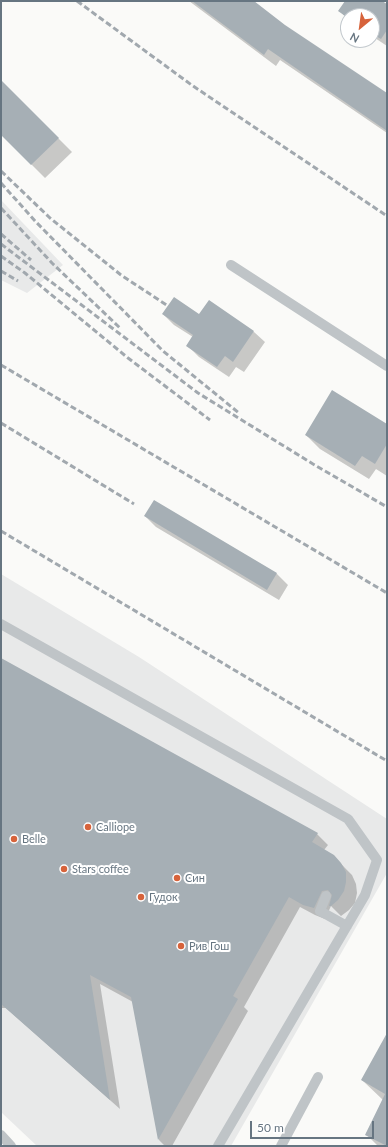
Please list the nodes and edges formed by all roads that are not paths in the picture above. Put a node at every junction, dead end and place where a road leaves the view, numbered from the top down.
1 (231, 265) dead end
2 (387, 366) edge
3 (1, 624) edge
4 (326, 896) dead end
5 (347, 926) junction
6 (318, 1077) dead end
7 (1, 1135) edge
8 (11, 1146) edge
9 (218, 1146) edge
10 (281, 1146) edge

1 - 2 lane
3 - 5 lane
4 - 5 lane
5 - 9 lane
6 - 10 lane
7 - 8 lane

